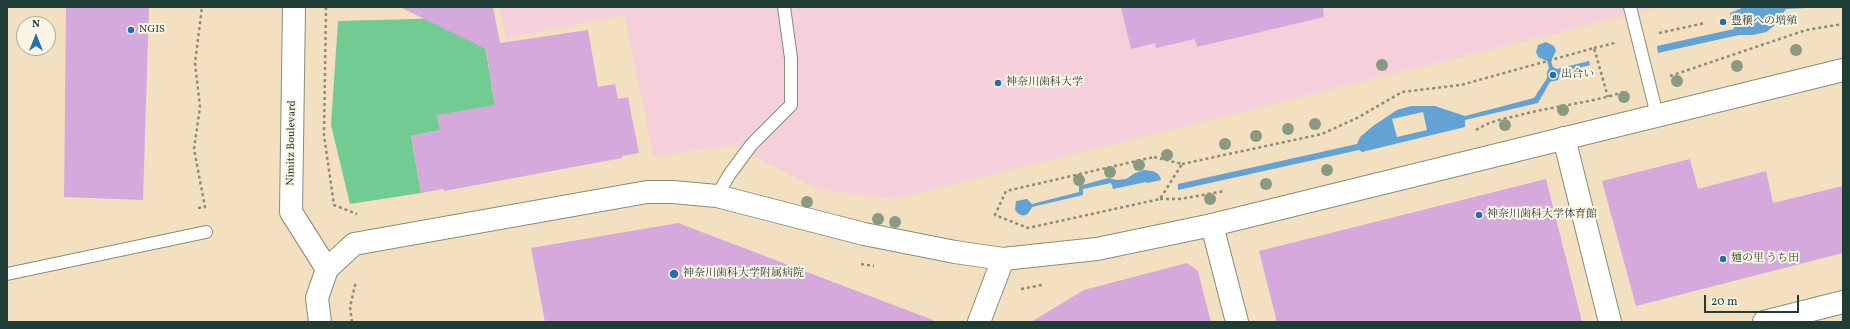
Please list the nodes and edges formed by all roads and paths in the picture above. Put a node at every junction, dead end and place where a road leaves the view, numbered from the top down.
1 (202, 7) edge
2 (294, 7) edge
3 (326, 7) edge
4 (784, 7) edge
5 (1630, 7) edge
6 (1843, 24) edge
7 (1843, 70) edge
8 (1667, 77) dead end
9 (1630, 89) dead end
10 (1657, 115) junction
11 (1564, 138) junction
12 (1182, 164) junction
13 (1233, 190) dead end
14 (717, 196) junction
15 (1160, 199) junction
16 (197, 208) dead end
17 (362, 216) dead end
18 (1212, 225) junction
19 (206, 232) dead end
20 (1003, 259) junction
21 (327, 269) junction
22 (7, 274) edge
23 (356, 278) dead end
24 (1843, 302) edge
25 (320, 322) edge
26 (352, 322) edge
27 (979, 322) edge
28 (1237, 322) edge
29 (1610, 322) edge
30 (1764, 322) edge

1 - 16 path
2 - 21 street, Nimitz Boulevard
3 - 17 path
4 - 14 lane
5 - 10 lane
6 - 8 path
7 - 10 street
9 - 12 path
10 - 11 street
11 - 18 street
11 - 29 street
12 - 15 path
12 - 15 path
13 - 15 path
14 - 20 street
14 - 21 street
18 - 20 street
18 - 28 street
19 - 22 lane
20 - 27 street
21 - 25 street
23 - 26 path
24 - 30 street

